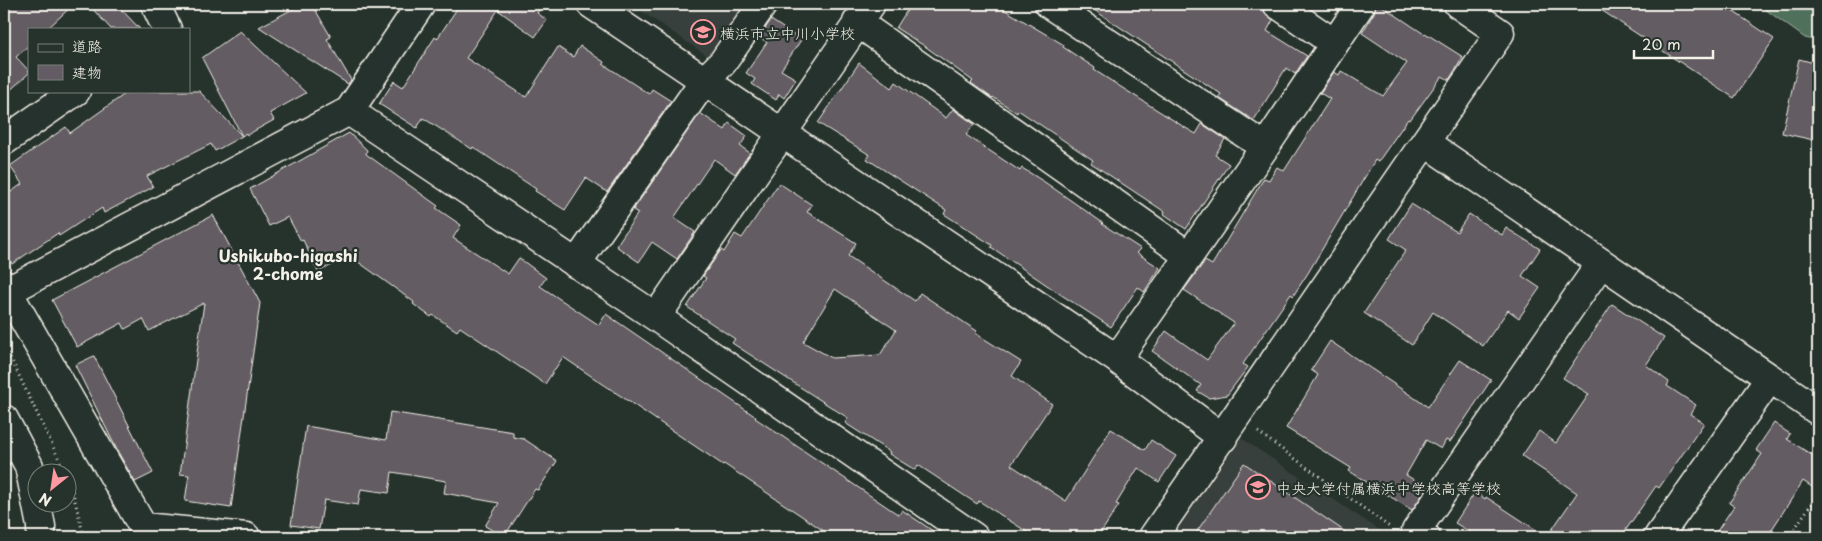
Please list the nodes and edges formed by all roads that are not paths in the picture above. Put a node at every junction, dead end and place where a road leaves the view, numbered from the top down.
1 (155, 4) edge
2 (421, 4) edge
3 (591, 4) edge
4 (763, 4) edge
5 (1049, 4) edge
6 (1277, 4) edge
7 (1361, 4) edge
8 (1458, 4) edge
9 (864, 13) edge
10 (167, 28) edge
11 (1334, 43) junction
12 (704, 81) junction
13 (75, 92) edge
14 (349, 110) junction
15 (783, 132) junction
16 (4, 141) edge
17 (1426, 144) junction
18 (1265, 147) junction
19 (1189, 256) junction
20 (1601, 263) junction
21 (576, 264) junction
22 (6, 288) edge
23 (656, 317) junction
24 (1117, 360) junction
25 (1770, 378) junction
26 (1818, 411) edge
27 (4, 419) edge
28 (1230, 427) junction
29 (11, 451) edge
30 (41, 537) edge
31 (246, 537) edge
32 (974, 537) edge
33 (1153, 537) edge
34 (1426, 537) edge
35 (1658, 537) edge

1 - 10 street
2 - 14 street
3 - 12 street
4 - 12 street
5 - 18 street
6 - 11 street
7 - 11 street
8 - 17 street
9 - 15 street
9 - 19 street
11 - 18 street
12 - 15 street
12 - 21 street
13 - 16 street
14 - 21 street
14 - 22 street
15 - 23 street
15 - 24 street
17 - 20 street
17 - 28 street
18 - 19 street
19 - 24 street
20 - 25 street
20 - 34 street
21 - 23 street
22 - 31 street
23 - 32 street
24 - 28 street
25 - 26 street
25 - 35 street
27 - 29 street
28 - 33 street
29 - 30 street

